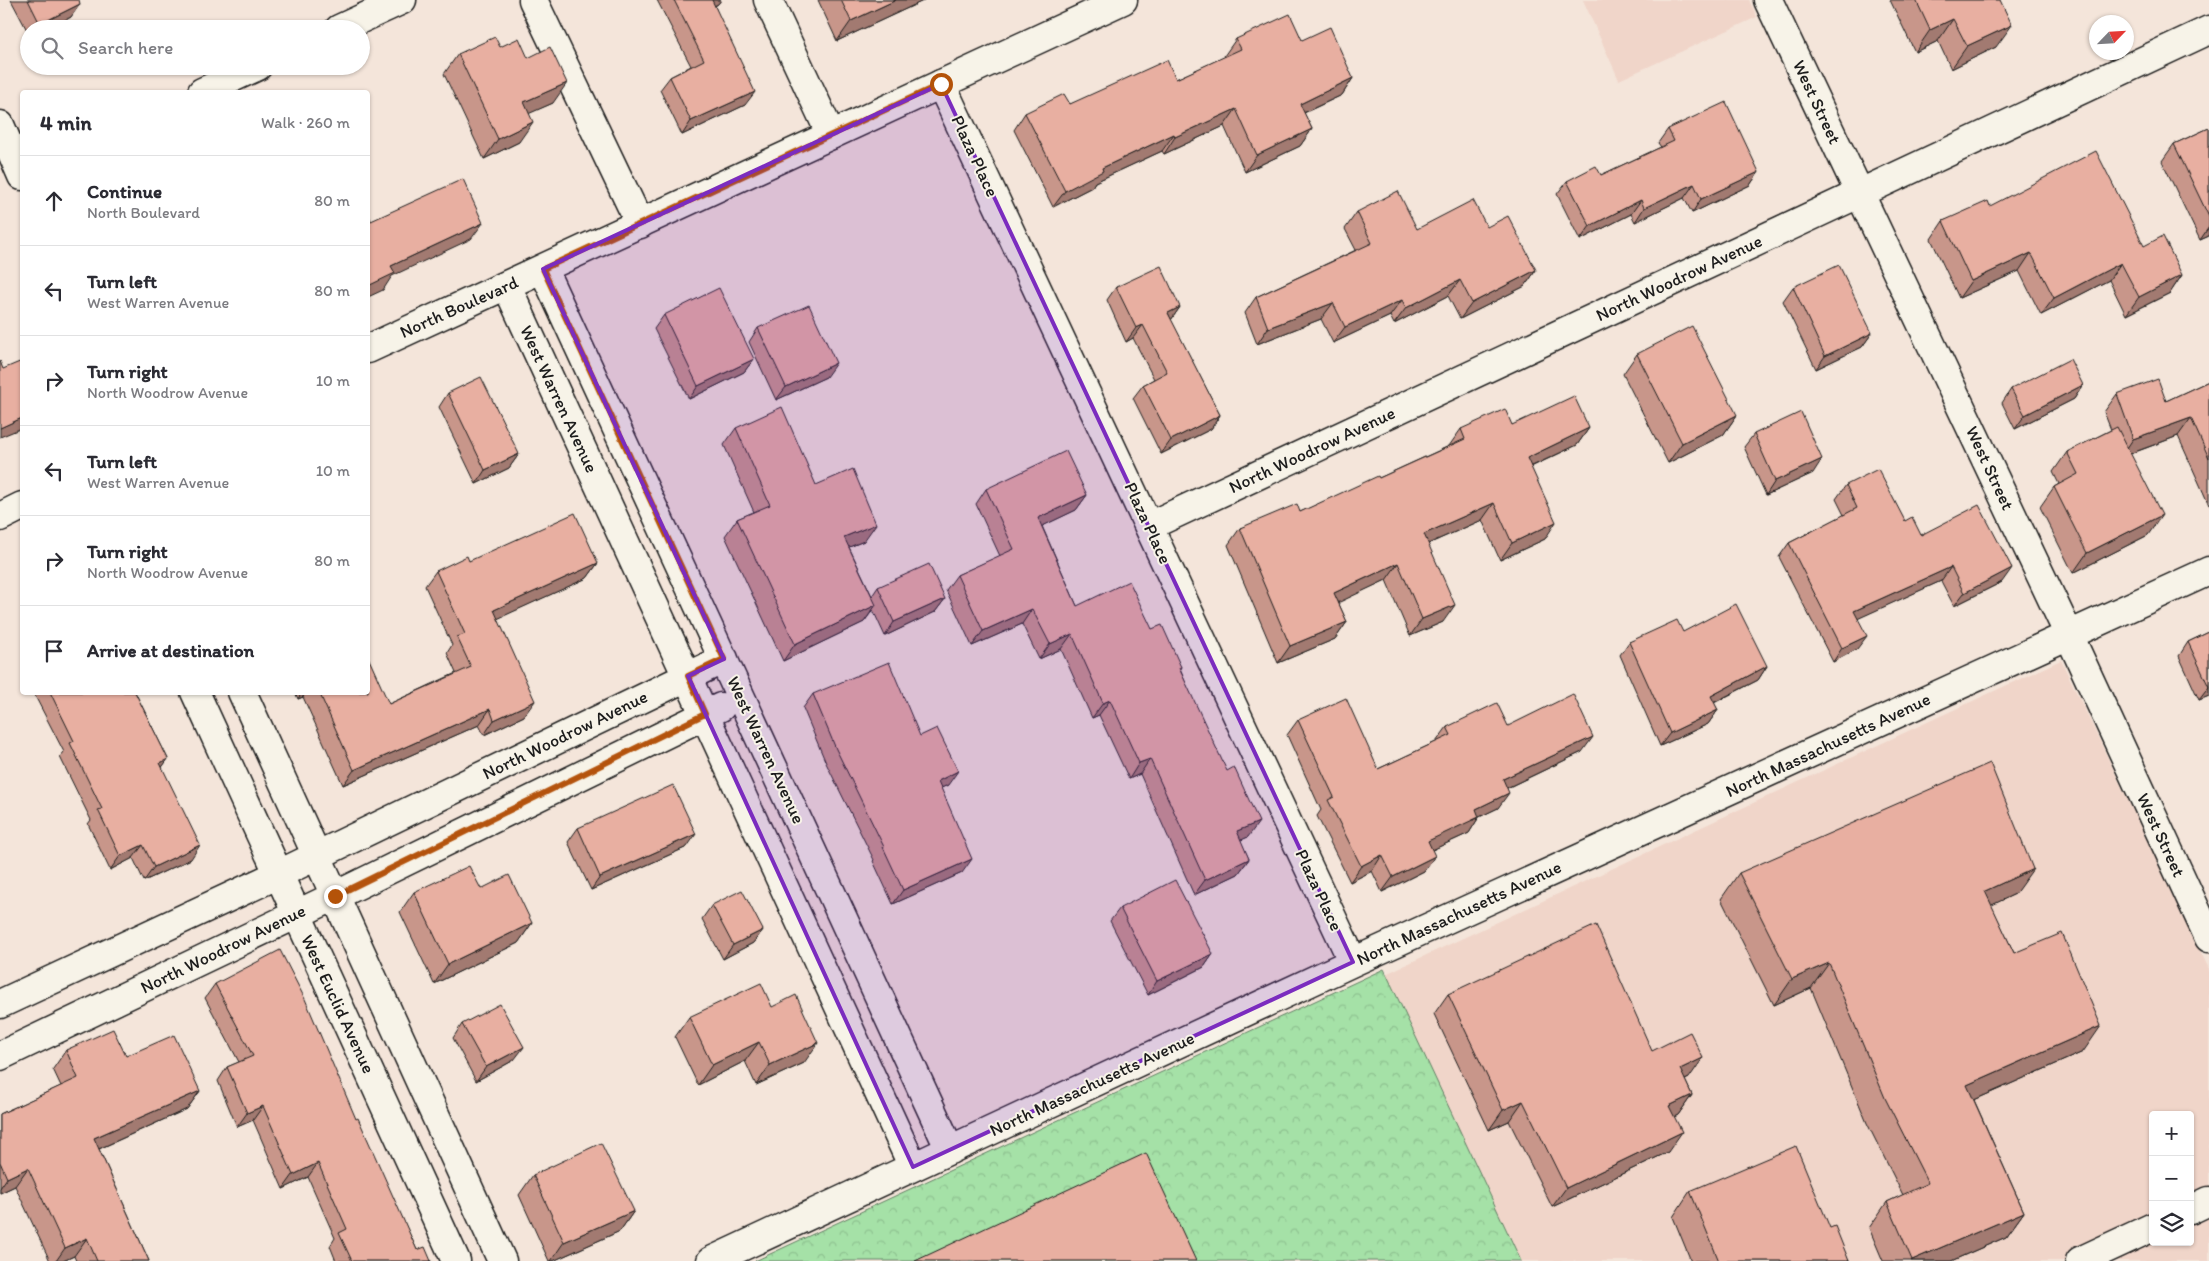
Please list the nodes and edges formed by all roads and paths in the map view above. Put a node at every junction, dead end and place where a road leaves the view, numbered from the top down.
1 (402, 0) edge
2 (533, 0) edge
3 (768, 0) edge
4 (1123, 0) edge
5 (1768, 0) edge
6 (359, 20) edge
7 (2209, 30) edge
8 (239, 75) edge
9 (941, 84) junction
10 (206, 90) edge
11 (0, 125) edge
12 (831, 135) junction
13 (20, 171) edge
14 (1859, 193) junction
15 (640, 224) junction
16 (543, 269) junction
17 (507, 286) junction
18 (370, 348) edge
19 (20, 507) edge
20 (0, 517) edge
21 (1149, 526) junction
22 (2209, 571) edge
23 (2069, 635) junction
24 (724, 659) junction
25 (688, 676) junction
26 (196, 695) edge
27 (243, 695) edge
28 (741, 697) junction
29 (705, 714) junction
30 (317, 855) junction
31 (279, 874) junction
32 (335, 896) junction
33 (297, 914) junction
34 (2209, 938) edge
35 (1353, 962) junction
36 (0, 1004) edge
37 (0, 1056) edge
38 (950, 1150) junction
39 (914, 1167) junction
40 (2209, 1202) edge
41 (2194, 1208) edge
42 (2149, 1230) edge
43 (456, 1261) edge
44 (502, 1261) edge
45 (711, 1261) edge
46 (2080, 1261) edge

1 - 6 street
2 - 15 street
3 - 12 street
4 - 9 street, North Boulevard
5 - 14 street, West Street
7 - 14 street, North Woodrow Avenue
8 - 10 street
9 - 12 street, North Boulevard
9 - 21 street, Plaza Place
11 - 13 street
12 - 15 street, North Boulevard
14 - 21 street, North Woodrow Avenue
14 - 23 street, West Street
15 - 16 street, North Boulevard
16 - 17 street, North Boulevard
16 - 24 street, West Warren Avenue
17 - 18 street, North Boulevard
17 - 25 street, West Warren Avenue
19 - 20 street
21 - 35 street, Plaza Place
22 - 23 street, North Massachusetts Avenue
23 - 34 street, West Street
23 - 35 street, North Massachusetts Avenue
24 - 25 street, North Woodrow Avenue
24 - 28 street, West Warren Avenue
25 - 29 street, West Warren Avenue
25 - 30 street, North Woodrow Avenue
26 - 31 street, West Euclid Avenue
27 - 30 street
28 - 29 street, North Woodrow Avenue
28 - 38 street, West Warren Avenue
29 - 32 street, North Woodrow Avenue
29 - 39 street, West Warren Avenue
30 - 31 street, North Woodrow Avenue
30 - 32 street
31 - 33 street, West Euclid Avenue
31 - 36 street, North Woodrow Avenue
32 - 33 street, North Woodrow Avenue
32 - 44 street
33 - 37 street, North Woodrow Avenue
33 - 43 street, West Euclid Avenue
35 - 38 street, North Massachusetts Avenue
38 - 39 street, North Massachusetts Avenue
39 - 45 street, North Massachusetts Avenue
40 - 41 street
42 - 46 street

